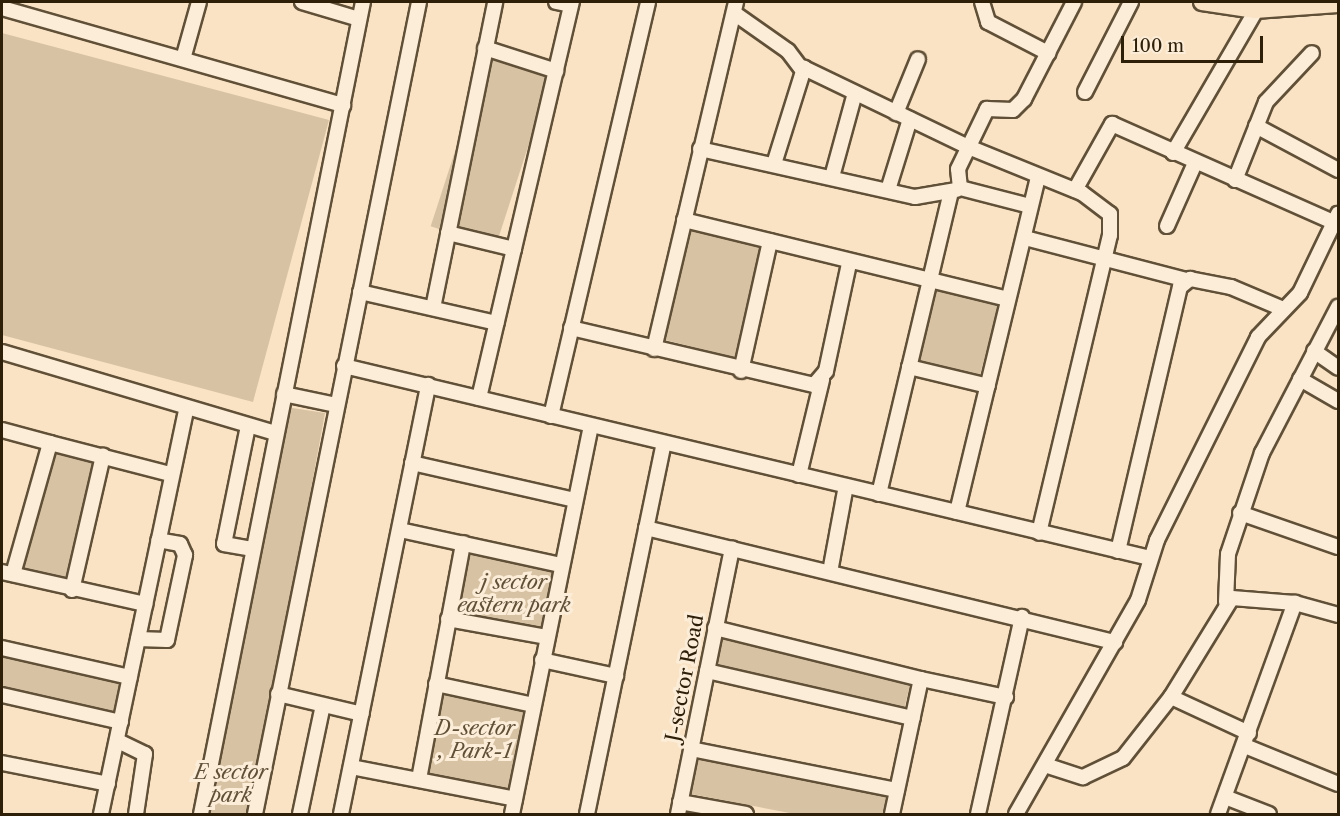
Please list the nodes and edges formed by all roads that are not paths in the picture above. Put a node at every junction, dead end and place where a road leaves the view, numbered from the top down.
1 (199, 2) edge
2 (302, 2) edge
3 (363, 2) edge
4 (419, 2) edge
5 (495, 2) edge
6 (556, 2) edge
7 (648, 2) edge
8 (982, 2) edge
9 (1074, 2) edge
10 (1131, 2) edge
11 (1202, 2) edge
12 (572, 3) edge
13 (1338, 4) edge
14 (1258, 6) edge
15 (21, 7) edge
16 (735, 7) edge
17 (2, 8) edge
18 (359, 19) junction
19 (485, 48) junction
20 (1048, 53) junction
21 (1312, 53) dead end
22 (183, 59) junction
23 (918, 59) dead end
24 (801, 68) junction
25 (556, 71) junction
26 (1085, 92) dead end
27 (855, 93) junction
28 (343, 105) junction
29 (896, 112) junction
30 (910, 119) junction
31 (1256, 126) junction
32 (966, 146) junction
33 (700, 149) junction
34 (1173, 153) junction
35 (1195, 163) junction
36 (774, 164) junction
37 (1338, 170) edge
38 (832, 177) junction
39 (1038, 178) junction
40 (1235, 180) junction
41 (888, 190) junction
42 (955, 190) junction
43 (1075, 190) junction
44 (1030, 206) junction
45 (1336, 218) edge
46 (684, 220) junction
47 (1167, 226) dead end
48 (448, 233) junction
49 (1025, 238) junction
50 (770, 241) junction
51 (514, 249) junction
52 (1104, 258) junction
53 (849, 264) junction
54 (1186, 280) junction
55 (927, 284) junction
56 (360, 292) junction
57 (1008, 299) junction
58 (1338, 307) edge
59 (433, 308) junction
60 (1283, 309) junction
61 (497, 323) junction
62 (571, 328) junction
63 (654, 349) junction
64 (1314, 351) junction
65 (2, 352) edge
66 (344, 366) junction
67 (909, 367) junction
68 (1338, 368) edge
69 (741, 371) junction
70 (1300, 379) junction
71 (822, 380) junction
72 (428, 385) junction
73 (988, 386) junction
74 (284, 394) junction
75 (479, 398) junction
76 (1338, 401) edge
77 (336, 405) junction
78 (186, 409) junction
79 (551, 416) junction
80 (248, 426) junction
81 (591, 426) junction
82 (2, 430) edge
83 (275, 433) junction
84 (50, 443) junction
85 (664, 443) junction
86 (103, 456) junction
87 (412, 463) junction
88 (170, 474) junction
89 (799, 475) junction
90 (846, 486) junction
91 (879, 494) junction
92 (575, 500) junction
93 (957, 512) junction
94 (1240, 513) junction
95 (646, 528) junction
96 (400, 530) junction
97 (1039, 533) junction
98 (158, 540) junction
99 (463, 543) junction
100 (1338, 547) edge
101 (732, 548) junction
102 (252, 549) junction
103 (1118, 551) junction
104 (1150, 558) junction
105 (561, 565) junction
106 (830, 572) junction
107 (7, 573) edge
108 (72, 590) junction
109 (1226, 602) junction
110 (1295, 603) junction
111 (145, 604) junction
112 (1338, 615) edge
113 (1022, 617) junction
114 (448, 619) junction
115 (715, 628) junction
116 (547, 637) junction
117 (138, 639) junction
118 (1115, 642) junction
119 (2, 648) edge
120 (542, 660) junction
121 (706, 670) junction
122 (616, 676) junction
123 (130, 677) junction
124 (921, 679) junction
125 (436, 684) junction
126 (278, 694) junction
127 (2, 695) edge
128 (1006, 697) junction
129 (1171, 698) junction
130 (323, 705) junction
131 (533, 705) junction
132 (362, 714) junction
133 (913, 718) junction
134 (121, 722) junction
135 (1247, 739) junction
136 (118, 741) junction
137 (692, 749) junction
138 (2, 763) edge
139 (1045, 765) junction
140 (351, 767) junction
141 (419, 779) junction
142 (108, 784) junction
143 (1338, 784) edge
144 (897, 790) junction
145 (1225, 797) junction
146 (515, 798) junction
147 (679, 808) edge
148 (101, 814) edge
149 (136, 814) edge
150 (201, 814) edge
151 (255, 814) edge
152 (300, 814) edge
153 (341, 814) edge
154 (512, 814) edge
155 (588, 814) edge
156 (746, 814) edge
157 (892, 814) edge
158 (978, 814) edge
159 (1016, 814) edge
160 (1218, 814) edge
161 (1269, 814) edge

1 - 22 street
2 - 18 street
3 - 18 street
4 - 56 street
5 - 19 street
6 - 12 street
7 - 62 street
8 - 20 street
9 - 20 street
10 - 26 street
11 - 14 main road
12 - 25 street
13 - 14 main road
14 - 34 street
15 - 17 street
15 - 22 street
16 - 24 street
16 - 33 street
18 - 28 street
19 - 25 street
19 - 48 street
20 - 32 street
21 - 31 street
22 - 28 street
23 - 29 street
24 - 27 street
24 - 36 street
25 - 51 street
27 - 29 street
27 - 38 street
28 - 74 street
29 - 30 street
30 - 32 street
30 - 41 street
31 - 37 street
31 - 40 street
32 - 39 street
32 - 42 street
33 - 36 street
33 - 46 street
34 - 35 street
34 - 43 street
35 - 40 street
35 - 47 street
36 - 38 street
38 - 41 street
39 - 43 street
39 - 44 street
40 - 45 street
41 - 42 street
42 - 44 street
42 - 55 street
43 - 52 street
44 - 49 street
45 - 60 street
46 - 50 street
46 - 63 street
48 - 51 street
48 - 59 street
49 - 52 street
49 - 57 street
50 - 53 street
50 - 69 street
51 - 61 street
52 - 54 street
52 - 97 street
53 - 55 street
53 - 71 street
54 - 60 street
54 - 103 street
55 - 57 street
55 - 67 street
56 - 59 street
56 - 66 street
57 - 73 street
58 - 64 street
59 - 61 street
60 - 104 street
61 - 75 street
62 - 63 street
62 - 79 street
63 - 69 street
64 - 68 street
64 - 70 street
65 - 78 street
66 - 72 street
66 - 77 street
67 - 73 street
67 - 91 street
69 - 71 street
70 - 76 street
70 - 94 street
71 - 89 street
72 - 75 street
72 - 87 street
73 - 93 street
74 - 77 street
74 - 83 street
75 - 79 street
77 - 126 street
78 - 80 street
78 - 88 street
79 - 81 street
80 - 83 street
80 - 102 street
81 - 85 street
81 - 92 street
82 - 84 street
83 - 102 street
84 - 86 street
84 - 107 street
85 - 89 street
85 - 95 street
86 - 88 street
86 - 108 street
87 - 92 street
87 - 96 street
88 - 98 street
89 - 90 street
90 - 91 street
90 - 106 street
91 - 93 street
92 - 105 street
93 - 97 street
94 - 100 street
94 - 109 street
95 - 101 street
95 - 122 street
96 - 99 street
96 - 132 street
97 - 103 street
98 - 111 street
98 - 117 street
99 - 105 street
99 - 114 street
101 - 106 street
101 - 115 street, J-sector Road
102 - 150 street
103 - 104 street
104 - 118 street
105 - 116 street
106 - 113 street
107 - 108 street
108 - 111 street
109 - 110 street
109 - 129 street
110 - 112 street
110 - 135 street
111 - 117 street
113 - 118 street
113 - 128 street
114 - 116 street
114 - 125 street
115 - 121 street, J-sector Road
115 - 124 street
116 - 120 street
117 - 123 street
118 - 139 street
119 - 123 street
120 - 122 street
120 - 131 street
121 - 133 street
121 - 137 street, J-sector Road
122 - 155 street
123 - 134 street
124 - 128 street
124 - 133 street
125 - 131 street
125 - 141 street
126 - 130 street
126 - 151 street
127 - 134 street
128 - 158 street
129 - 135 street
129 - 139 street
130 - 132 street
130 - 152 street
131 - 146 street
132 - 140 street
133 - 144 street
134 - 136 street
135 - 143 street
135 - 145 street
136 - 142 street
136 - 149 street
137 - 144 street
137 - 147 street, J-sector Road
138 - 142 street
139 - 159 street
140 - 141 street
140 - 153 street
141 - 146 street
142 - 148 street
144 - 157 street
145 - 160 street
145 - 161 street
146 - 154 street
147 - 156 street

